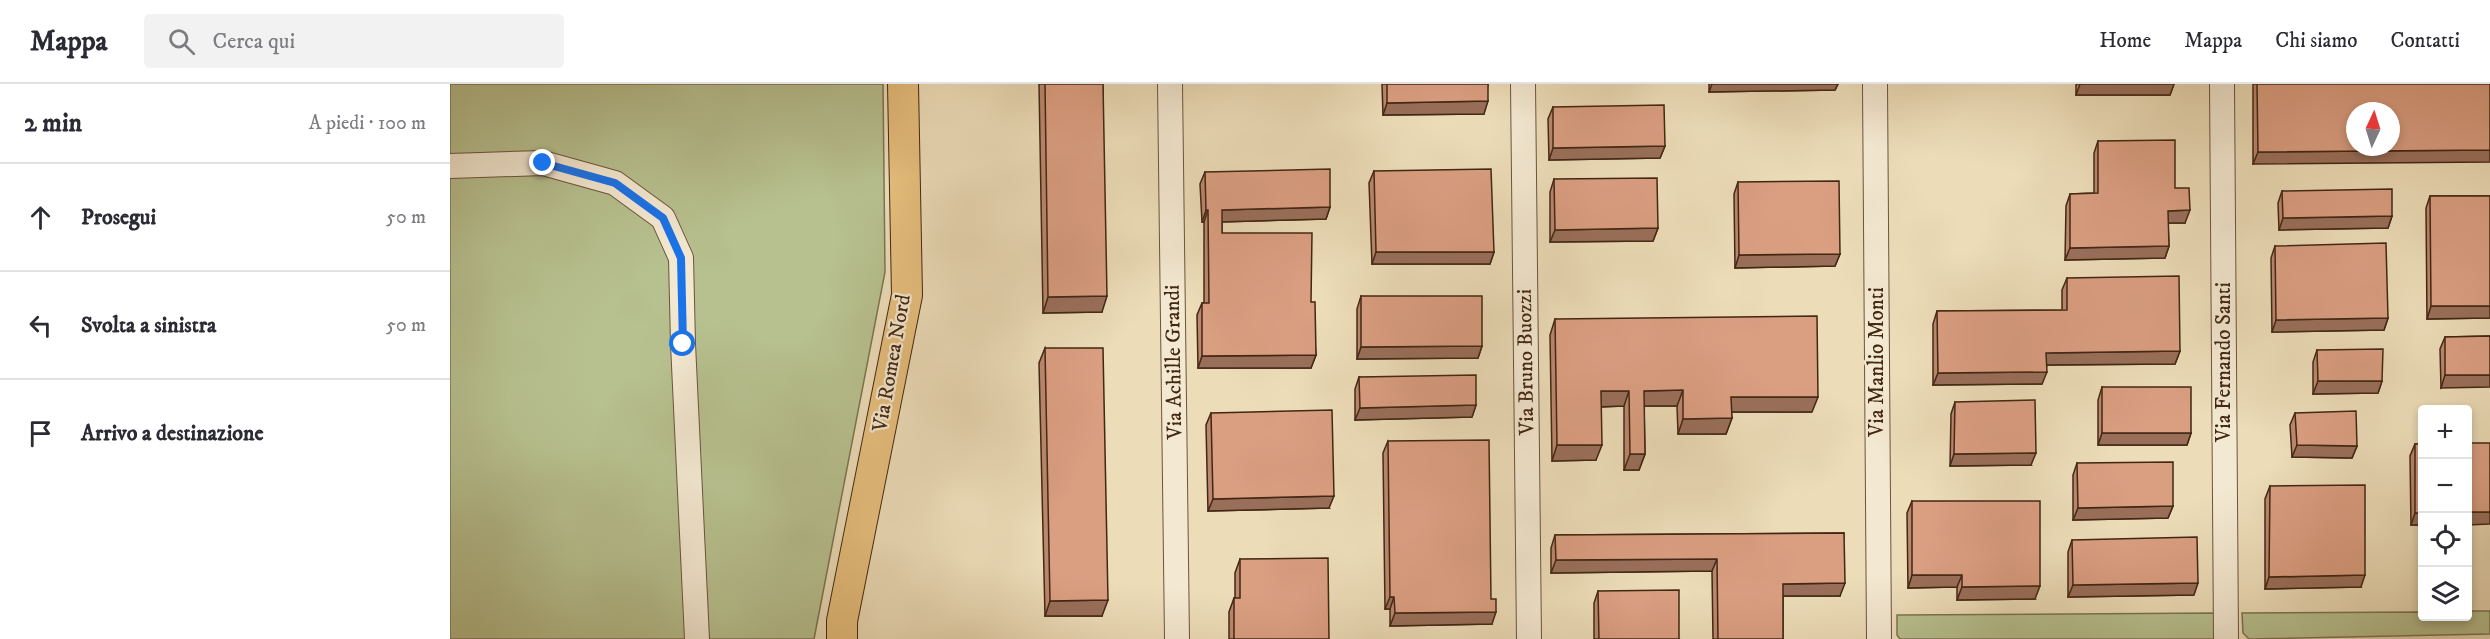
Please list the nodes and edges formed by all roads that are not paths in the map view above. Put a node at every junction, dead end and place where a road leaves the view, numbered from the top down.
1 (903, 84) edge
2 (1170, 84) edge
3 (1523, 84) edge
4 (1875, 84) edge
5 (2223, 84) edge
6 (450, 166) edge
7 (697, 639) edge
8 (842, 639) edge
9 (1177, 639) edge
10 (1529, 639) edge
11 (1879, 639) edge
12 (2226, 639) edge

1 - 8 main road, Via Romea Nord
2 - 9 street, Via Achille Grandi
3 - 10 street, Via Bruno Buozzi
4 - 11 street, Via Manlio Monti
5 - 12 street, Via Fernando Santi
6 - 7 street

